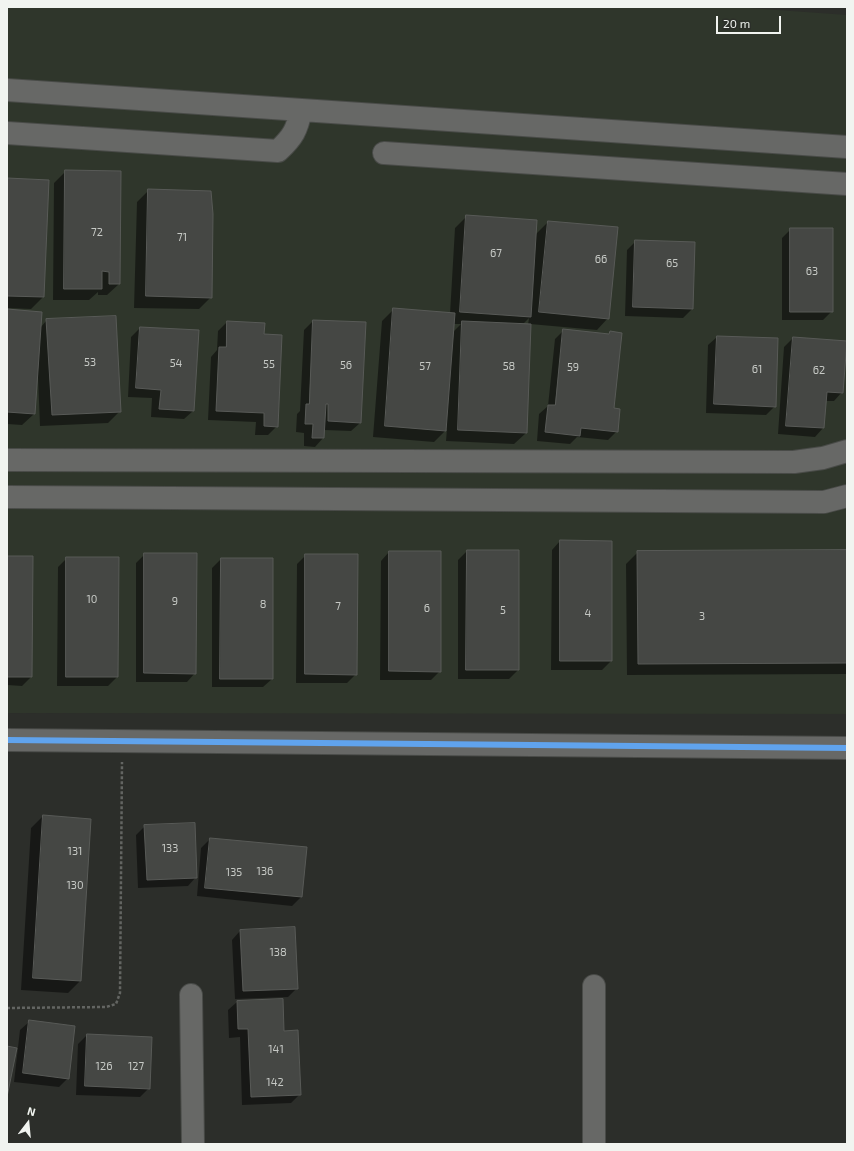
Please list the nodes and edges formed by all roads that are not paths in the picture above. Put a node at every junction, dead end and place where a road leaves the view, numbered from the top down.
1 (7, 90) edge
2 (301, 110) junction
3 (7, 133) edge
4 (847, 148) edge
5 (384, 153) dead end
6 (847, 184) edge
7 (847, 451) edge
8 (7, 460) edge
9 (847, 496) edge
10 (7, 497) edge
11 (7, 740) edge
12 (847, 748) edge
13 (594, 986) dead end
14 (191, 995) dead end
15 (193, 1144) edge
16 (594, 1144) edge

1 - 2 street
2 - 3 street
2 - 4 street
5 - 6 street
7 - 8 street
9 - 10 street
11 - 12 street
13 - 16 street
14 - 15 street

